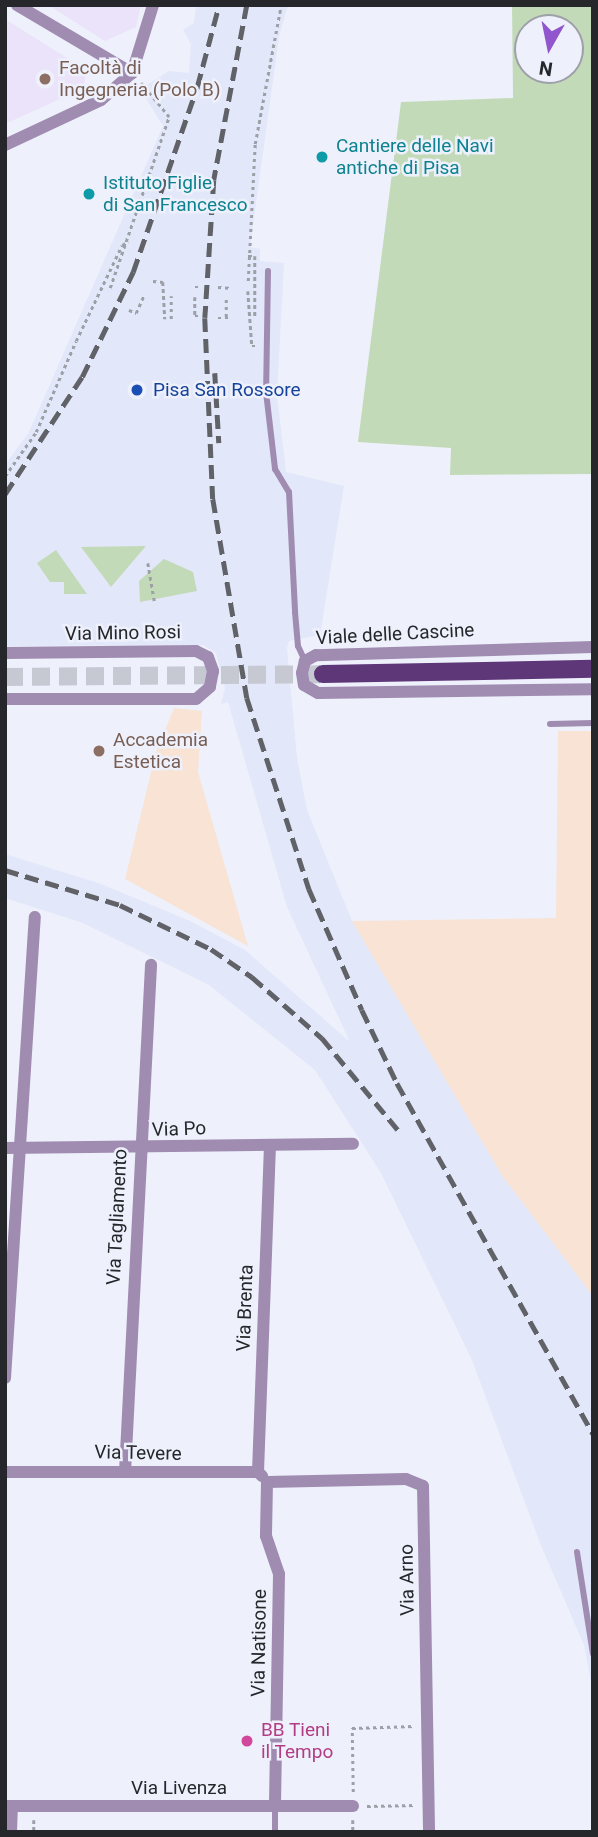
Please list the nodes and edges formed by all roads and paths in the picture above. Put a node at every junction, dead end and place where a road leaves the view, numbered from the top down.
1 (17, 5) edge
2 (153, 5) edge
3 (281, 5) edge
4 (132, 73) junction
5 (5, 145) edge
6 (128, 242) junction
7 (248, 256) junction
8 (268, 271) dead end
9 (153, 281) dead end
10 (248, 281) dead end
11 (195, 287) dead end
12 (201, 287) dead end
13 (218, 287) dead end
14 (110, 288) dead end
15 (232, 288) dead end
16 (248, 291) dead end
17 (144, 295) dead end
18 (171, 296) dead end
19 (195, 297) dead end
20 (226, 297) dead end
21 (129, 310) dead end
22 (201, 316) dead end
23 (218, 317) dead end
24 (226, 317) junction
25 (232, 318) dead end
26 (165, 319) dead end
27 (171, 319) dead end
28 (5, 476) edge
29 (148, 563) dead end
30 (155, 604) dead end
31 (593, 648) edge
32 (5, 653) edge
33 (305, 662) junction
34 (593, 669) edge
35 (323, 674) tunnel mouth
36 (593, 689) edge
37 (5, 699) edge
38 (550, 723) dead end
39 (593, 723) edge
40 (35, 917) dead end
41 (151, 965) dead end
42 (353, 1144) dead end
43 (270, 1146) junction
44 (12, 1148) edge
45 (140, 1149) junction
46 (5, 1378) edge
47 (5, 1472) edge
48 (125, 1472) junction
49 (262, 1477) junction
50 (577, 1552) dead end
51 (593, 1654) edge
52 (428, 1725) junction
53 (429, 1804) junction
54 (9, 1806) edge
55 (34, 1806) junction
56 (353, 1806) junction
57 (275, 1807) junction
58 (11, 1832) edge
59 (49, 1832) edge
60 (275, 1832) edge
61 (353, 1832) edge
62 (429, 1832) edge

1 - 4 street
2 - 4 street
3 - 7 path
4 - 5 street
4 - 6 path
6 - 14 path
6 - 28 path
7 - 10 path
7 - 16 path
8 - 33 lane
9 - 26 path
11 - 12 path
13 - 15 path
17 - 21 path
18 - 27 path
19 - 22 path
20 - 24 path
23 - 24 path
24 - 25 path
29 - 30 path
31 - 33 street, Viale delle Cascine
32 - 37 street, Via Mino Rosi
33 - 36 street, Viale delle Cascine
34 - 35 main road, Viale delle Cascine
38 - 39 lane
40 - 44 street
41 - 45 street, Via Tagliamento
42 - 43 street, Via Po
43 - 45 street, Via Po
43 - 49 street, Via Brenta
44 - 45 street, Via Po
44 - 46 street
45 - 48 street, Via Tagliamento
47 - 48 street, Via Tevere
48 - 49 street, Via Tevere
49 - 52 street, Via Arno
49 - 57 street, Via Natisone
50 - 51 lane
52 - 53 street, Via Arno
52 - 56 path
53 - 56 path
53 - 62 street, Via Arno
54 - 55 street, Via Livenza
54 - 58 street
55 - 57 street, Via Livenza
55 - 59 path
56 - 57 street, Via Livenza
56 - 61 path
57 - 60 lane

